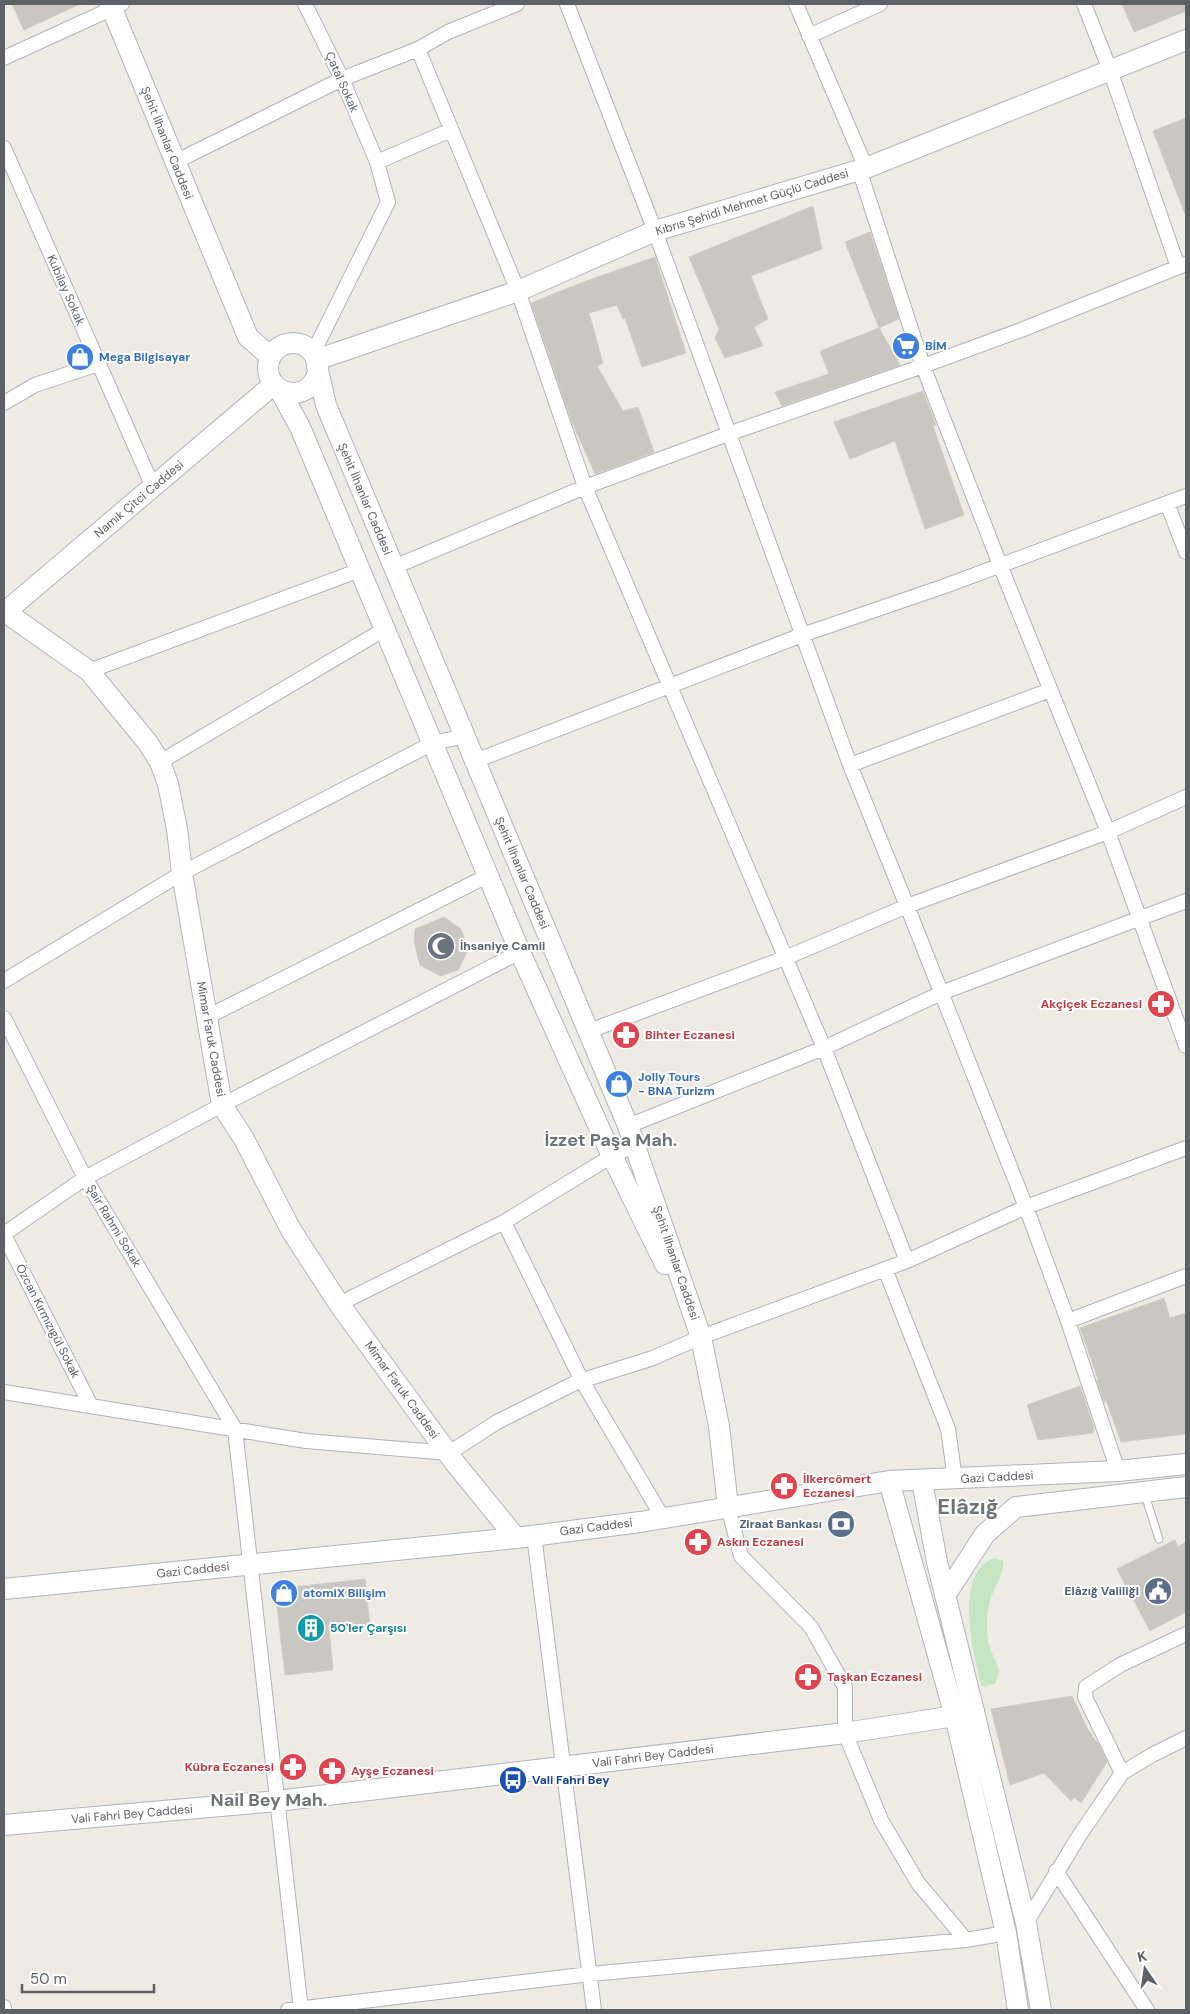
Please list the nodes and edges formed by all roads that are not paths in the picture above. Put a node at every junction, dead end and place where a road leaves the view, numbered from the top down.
1 (305, 4) edge
2 (517, 4) edge
3 (568, 4) edge
4 (796, 4) edge
5 (880, 4) edge
6 (1084, 4) edge
7 (114, 5) edge
8 (809, 36) junction
9 (1186, 40) edge
10 (418, 49) junction
11 (4, 58) edge
12 (1110, 70) junction
13 (342, 79) junction
14 (451, 130) junction
15 (4, 148) edge
16 (174, 162) junction
17 (377, 162) junction
18 (862, 169) junction
19 (655, 231) junction
20 (1182, 266) edge
21 (518, 291) junction
22 (271, 357) junction
23 (315, 360) junction
24 (98, 364) junction
25 (923, 366) junction
26 (277, 386) junction
27 (4, 403) edge
28 (728, 434) junction
29 (153, 487) junction
30 (585, 487) junction
31 (1186, 496) edge
32 (1167, 503) junction
33 (1186, 552) edge
34 (1000, 565) junction
35 (394, 567) junction
36 (360, 570) junction
37 (4, 612) edge
38 (385, 629) junction
39 (802, 635) junction
40 (89, 671) junction
41 (670, 685) junction
42 (1050, 690) junction
43 (465, 736) junction
44 (434, 743) junction
45 (475, 761) junction
46 (160, 762) junction
47 (850, 765) junction
48 (1186, 797) edge
49 (1108, 832) junction
50 (182, 872) junction
51 (489, 875) junction
52 (1186, 901) edge
53 (907, 906) junction
54 (1141, 919) junction
55 (520, 952) junction
56 (785, 958) junction
57 (4, 981) edge
58 (941, 993) junction
59 (206, 1017) junction
60 (4, 1018) edge
61 (589, 1031) junction
62 (1185, 1038) edge
63 (824, 1048) junction
64 (222, 1105) junction
65 (628, 1126) junction
66 (635, 1145) junction
67 (1186, 1148) edge
68 (612, 1156) junction
69 (85, 1178) junction
70 (1026, 1206) junction
71 (504, 1222) junction
72 (4, 1235) edge
73 (907, 1261) junction
74 (885, 1269) junction
75 (1186, 1276) edge
76 (339, 1304) junction
77 (1068, 1321) junction
78 (701, 1337) junction
79 (582, 1381) junction
80 (4, 1392) edge
81 (91, 1406) junction
82 (235, 1429) junction
83 (449, 1454) junction
84 (1186, 1464) edge
85 (1118, 1471) junction
86 (955, 1478) junction
87 (889, 1481) junction
88 (922, 1481) junction
89 (1186, 1487) edge
90 (1144, 1492) junction
91 (728, 1507) junction
92 (662, 1518) junction
93 (525, 1536) junction
94 (1159, 1539) dead end
95 (249, 1564) junction
96 (4, 1589) edge
97 (946, 1594) junction
98 (1186, 1634) edge
99 (964, 1713) junction
100 (845, 1733) junction
101 (1186, 1738) edge
102 (562, 1767) junction
103 (1122, 1773) junction
104 (276, 1801) junction
105 (4, 1825) edge
106 (1056, 1871) junction
107 (1026, 1923) junction
108 (1006, 1933) junction
109 (966, 1940) junction
110 (590, 1974) junction
111 (1040, 2003) edge
112 (1017, 2006) edge
113 (296, 2010) edge
114 (594, 2010) edge
115 (1147, 2010) edge

1 - 13 street, Çatal Sokak
2 - 10 street
3 - 19 street
4 - 8 street
5 - 8 street
6 - 12 street
7 - 11 street
7 - 16 street, Şehit İlhanlar Caddesi
8 - 18 street
9 - 12 street, Kıbrıs Şehidi Mehmet Güçlü Caddesi
10 - 13 street
10 - 14 street
12 - 18 street, Kıbrıs Şehidi Mehmet Güçlü Caddesi
12 - 20 street
13 - 16 street
13 - 17 street, Çatal Sokak
14 - 17 street
14 - 21 street
15 - 24 street, Kubilay Sokak
16 - 22 street, Şehit İlhanlar Caddesi
17 - 23 street, Çatal Sokak
18 - 19 street, Kıbrıs Şehidi Mehmet Güçlü Caddesi
18 - 25 street
19 - 21 street, Kıbrıs Şehidi Mehmet Güçlü Caddesi
19 - 28 street
20 - 25 street
21 - 23 street, Kıbrıs Şehidi Mehmet Güçlü Caddesi
21 - 30 street
22 - 23 street
22 - 26 street
23 - 26 street
23 - 35 street, Şehit İlhanlar Caddesi
24 - 27 street
24 - 29 street, Kubilay Sokak
25 - 28 street
25 - 34 street
26 - 29 street, Namık Çitci Caddesi
26 - 36 street, Şehit İlhanlar Caddesi
28 - 30 street
28 - 39 street
29 - 37 street, Namık Çitci Caddesi
30 - 35 street
30 - 41 street
31 - 32 street
32 - 33 street
32 - 34 street
34 - 39 street
34 - 42 street
35 - 43 street, Şehit İlhanlar Caddesi
36 - 38 street, Şehit İlhanlar Caddesi
36 - 40 street
37 - 40 street, Mimar Faruk Caddesi
38 - 44 street, Şehit İlhanlar Caddesi
38 - 46 street
39 - 41 street
39 - 47 street
40 - 46 street, Mimar Faruk Caddesi
41 - 45 street
41 - 56 street
42 - 47 street
42 - 49 street
43 - 44 street
43 - 45 street, Şehit İlhanlar Caddesi
44 - 50 street
44 - 51 street, Şehit İlhanlar Caddesi
45 - 61 street, Şehit İlhanlar Caddesi
46 - 50 street, Mimar Faruk Caddesi
47 - 53 street
48 - 49 street
49 - 53 street
49 - 54 street
50 - 57 street
50 - 59 street, Mimar Faruk Caddesi
51 - 55 street, Şehit İlhanlar Caddesi
51 - 59 street
52 - 54 street
53 - 56 street
53 - 58 street
54 - 58 street
54 - 62 street
55 - 64 street
55 - 68 street, Şehit İlhanlar Caddesi
56 - 61 street
56 - 63 street
58 - 63 street
58 - 70 street
59 - 64 street, Mimar Faruk Caddesi
60 - 69 street, Şair Rahmi Sokak
61 - 65 street, Şehit İlhanlar Caddesi
63 - 65 street
63 - 73 street
64 - 69 street
64 - 76 street, Mimar Faruk Caddesi
65 - 66 street, Şehit İlhanlar Caddesi
66 - 68 street
66 - 78 street, Şehit İlhanlar Caddesi
67 - 70 street
68 - 71 street
68 - 78 street, Şehit İlhanlar Caddesi
69 - 72 street
69 - 82 street, Şair Rahmi Sokak
70 - 73 street
70 - 77 street
71 - 76 street
71 - 79 street
72 - 81 street, Özcan Kırmızıgül Sokak
73 - 74 street
74 - 78 street
74 - 86 street
75 - 77 street
76 - 83 street, Mimar Faruk Caddesi
77 - 85 street
78 - 79 street
78 - 91 street
79 - 83 street
79 - 92 street
80 - 81 street
81 - 82 street
82 - 83 street
82 - 95 street
83 - 93 street, Mimar Faruk Caddesi
84 - 85 street, Gazi Caddesi
85 - 86 street, Gazi Caddesi
86 - 88 street, Gazi Caddesi
87 - 88 street, Gazi Caddesi
87 - 91 street, Gazi Caddesi
87 - 99 street
88 - 97 street
89 - 90 street
90 - 94 lane
90 - 97 street
91 - 92 street, Gazi Caddesi
91 - 100 street
92 - 93 street, Gazi Caddesi
93 - 95 street, Gazi Caddesi
93 - 102 street
95 - 96 street, Gazi Caddesi
95 - 104 street
97 - 99 street
98 - 103 street
99 - 100 street, Vali Fahri Bey Caddesi
99 - 107 street
99 - 108 street
100 - 102 street, Vali Fahri Bey Caddesi
100 - 109 street
101 - 103 street
102 - 104 street, Vali Fahri Bey Caddesi
102 - 110 street
103 - 106 street
104 - 105 street, Vali Fahri Bey Caddesi
104 - 113 street
106 - 107 street
106 - 115 street
107 - 111 street
108 - 109 street
108 - 112 street
109 - 110 street
110 - 113 street
110 - 114 street
111 - 112 street

